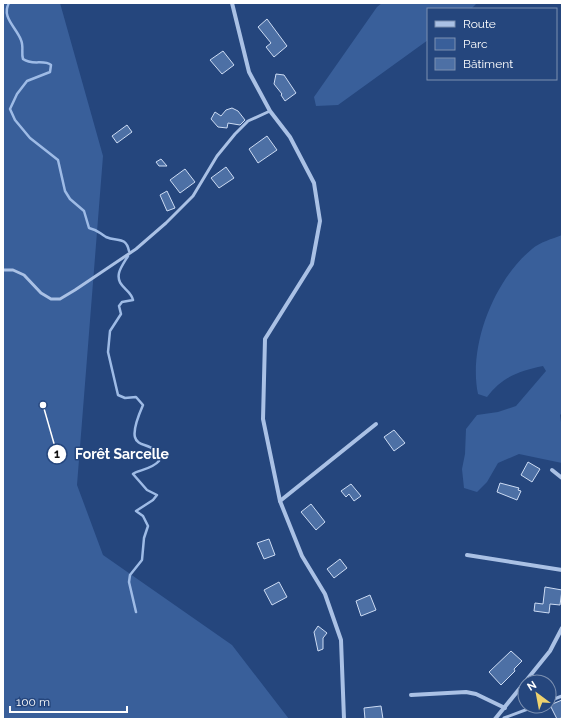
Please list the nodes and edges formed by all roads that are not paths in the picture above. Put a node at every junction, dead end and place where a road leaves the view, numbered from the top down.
1 (232, 3) edge
2 (270, 111) junction
3 (3, 270) edge
4 (376, 424) dead end
5 (552, 470) dead end
6 (562, 478) edge
7 (280, 501) junction
8 (467, 555) dead end
9 (562, 570) edge
10 (562, 628) edge
11 (531, 674) edge
12 (517, 692) edge
13 (411, 696) dead end
14 (505, 708) junction
15 (500, 714) junction
16 (517, 714) edge
17 (344, 719) edge
18 (495, 719) edge
19 (504, 719) edge

1 - 2 street
2 - 3 lane
2 - 7 street
4 - 7 street
5 - 6 street
7 - 17 street
8 - 9 street
10 - 11 street
12 - 14 street
13 - 14 street
14 - 15 street
15 - 18 street
15 - 19 lane
16 - 19 lane

